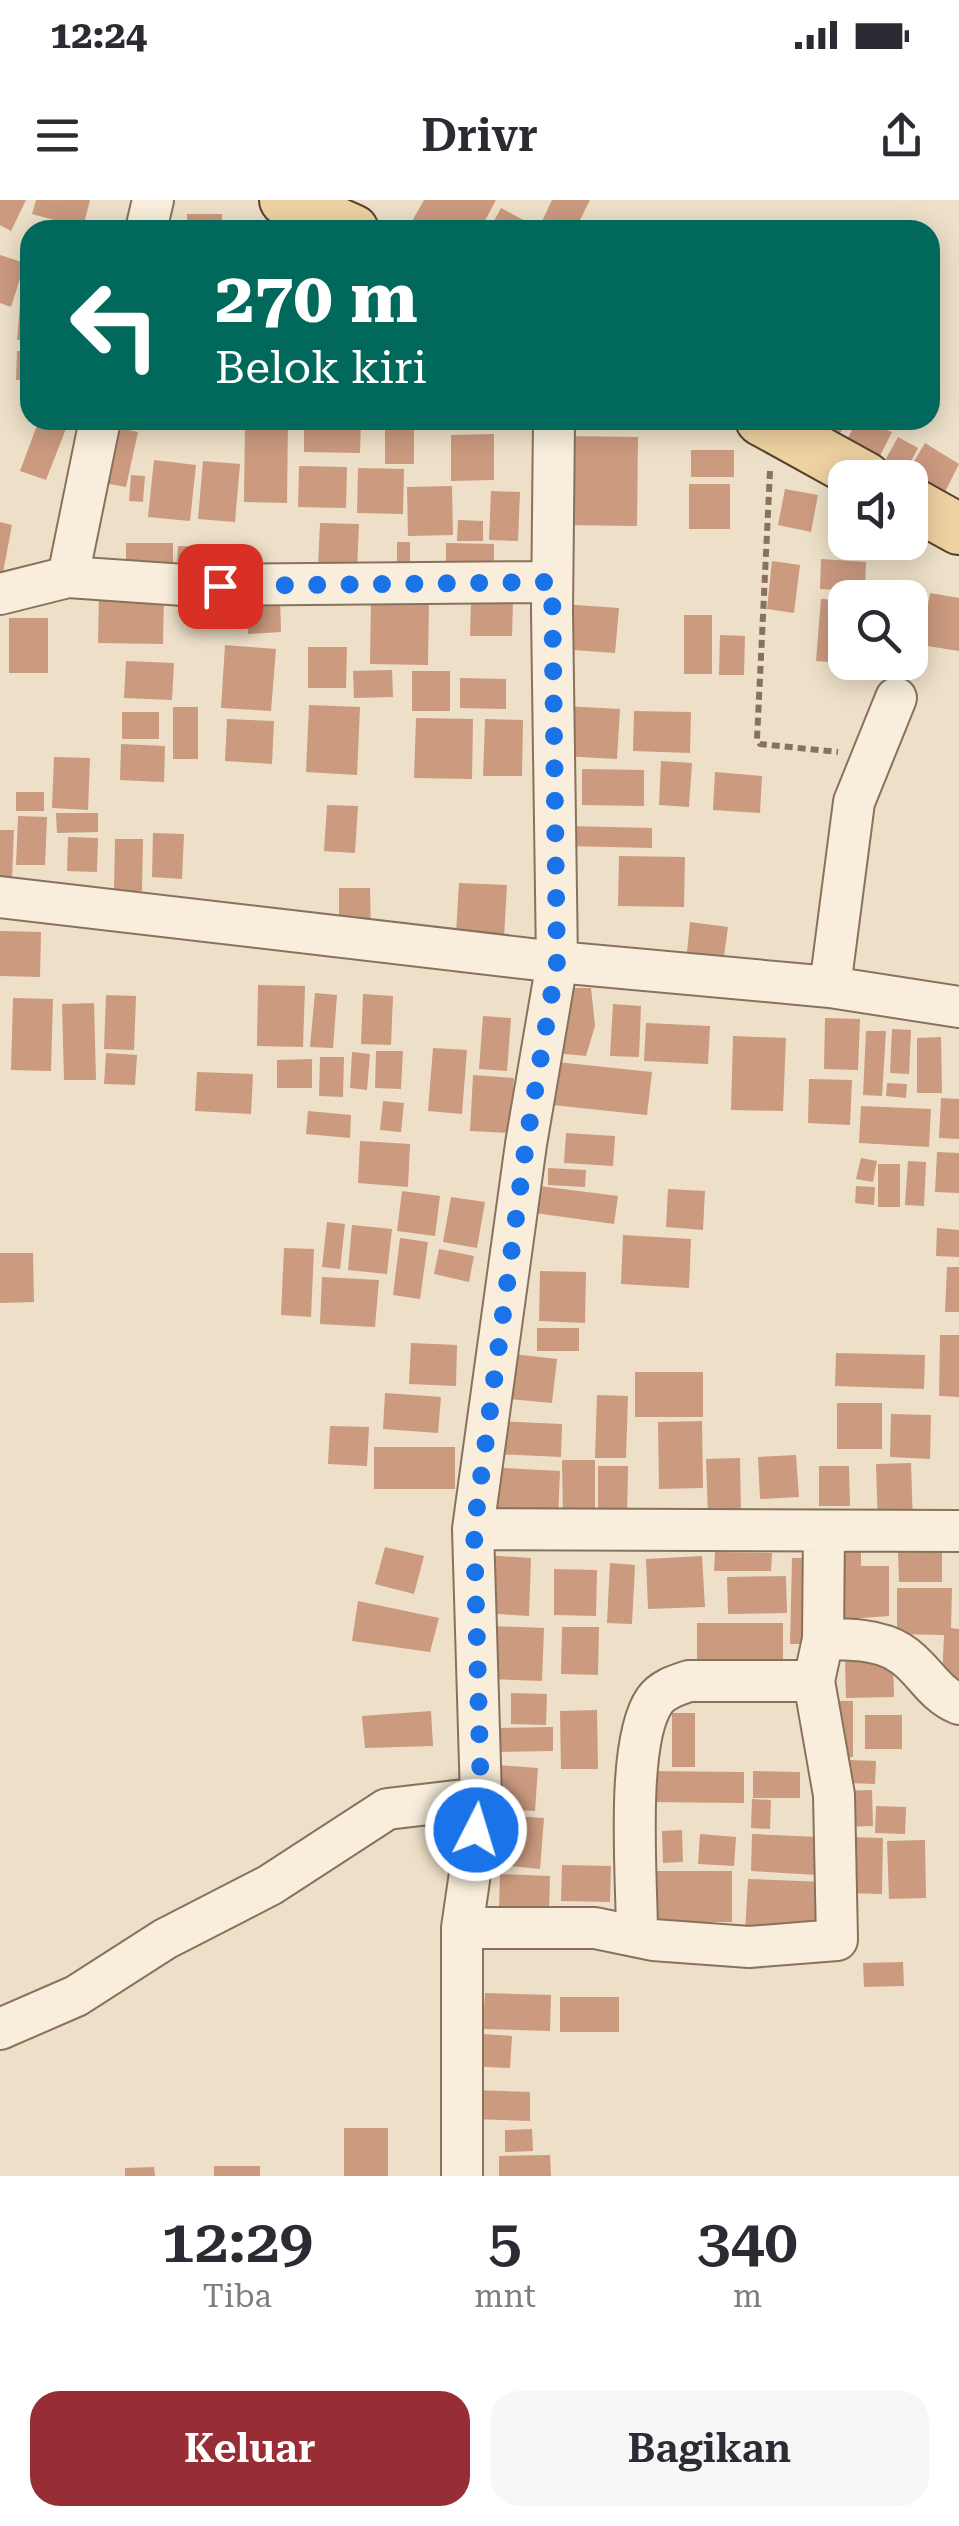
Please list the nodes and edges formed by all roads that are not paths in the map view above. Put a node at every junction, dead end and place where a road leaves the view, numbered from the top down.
1 (285, 200) edge
2 (331, 220) edge
3 (98, 430) edge
4 (554, 430) edge
5 (780, 430) edge
6 (834, 460) edge
7 (928, 512) edge
8 (959, 529) edge
9 (68, 577) junction
10 (552, 582) junction
11 (0, 594) edge
12 (896, 698) dead end
13 (0, 897) edge
14 (557, 962) junction
15 (830, 987) junction
16 (959, 1007) edge
17 (474, 1529) junction
18 (959, 1531) edge
19 (824, 1532) junction
20 (823, 1639) junction
21 (814, 1681) junction
22 (959, 1704) edge
23 (481, 1798) junction
24 (462, 1928) junction
25 (637, 1934) junction
26 (0, 2029) edge
27 (462, 2176) edge

1 - 2 main road
3 - 9 street
4 - 10 street
5 - 6 main road
7 - 8 main road
9 - 10 street
9 - 11 street
10 - 14 street
12 - 15 street
13 - 14 street
14 - 15 street
14 - 17 street
15 - 16 street
17 - 19 street
17 - 23 street
18 - 19 street
19 - 20 street
20 - 21 street
20 - 22 street
21 - 25 street
21 - 25 street
23 - 24 street
23 - 26 street
24 - 25 street
24 - 27 street

